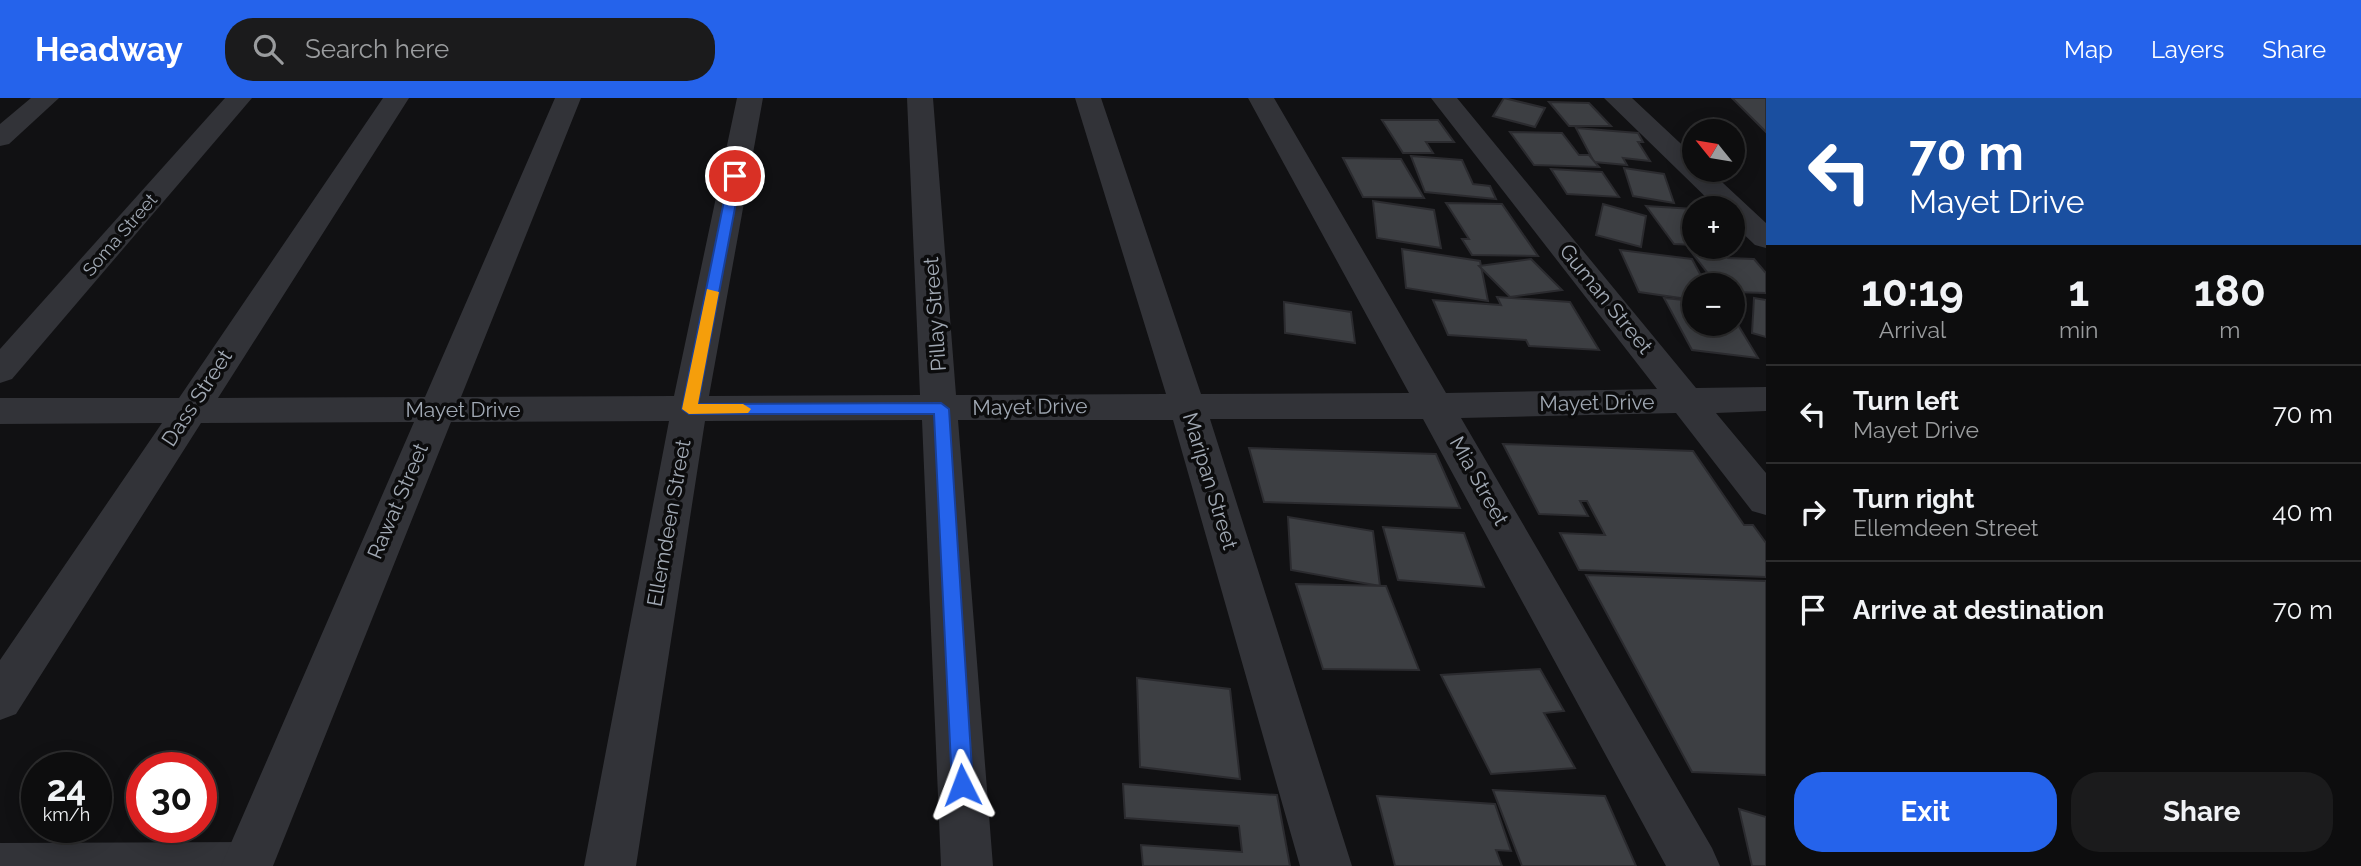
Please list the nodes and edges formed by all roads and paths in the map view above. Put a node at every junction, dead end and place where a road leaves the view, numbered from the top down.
1 (46, 98) edge
2 (239, 98) edge
3 (396, 98) edge
4 (568, 98) edge
5 (750, 98) edge
6 (920, 98) edge
7 (1088, 98) edge
8 (1261, 98) edge
9 (1444, 98) edge
10 (1617, 98) edge
11 (0, 138) edge
12 (1766, 239) edge
13 (0, 371) edge
14 (1766, 400) edge
15 (1688, 401) junction
16 (1187, 405) junction
17 (1436, 406) junction
18 (190, 408) junction
19 (689, 409) junction
20 (941, 409) junction
21 (0, 411) edge
22 (436, 411) junction
23 (1766, 500) edge
24 (0, 699) edge
25 (0, 859) edge
26 (248, 862) edge
27 (610, 866) edge
28 (967, 866) edge
29 (1326, 866) edge
30 (1694, 866) edge

1 - 11 street
2 - 13 street, Soma Street
3 - 18 street, Dass Street
4 - 22 street, Rawat Street
5 - 19 street, Ellemdeen Street
6 - 20 street, Pillay Street
7 - 16 street, Maripan Street
8 - 17 street, Mia Street
9 - 15 street, Guman Street
10 - 12 street
14 - 15 street, Mayet Drive
15 - 17 street, Mayet Drive
15 - 23 street, Guman Street
16 - 17 street, Mayet Drive
16 - 20 street, Mayet Drive
16 - 29 street, Maripan Street
17 - 30 street, Mia Street
18 - 21 street, Mayet Drive
18 - 22 street, Mayet Drive
18 - 24 street, Dass Street
19 - 20 street, Mayet Drive
19 - 22 street, Mayet Drive
19 - 27 street, Ellemdeen Street
20 - 28 street, Pillay Street
22 - 26 street, Rawat Street
25 - 26 lane

